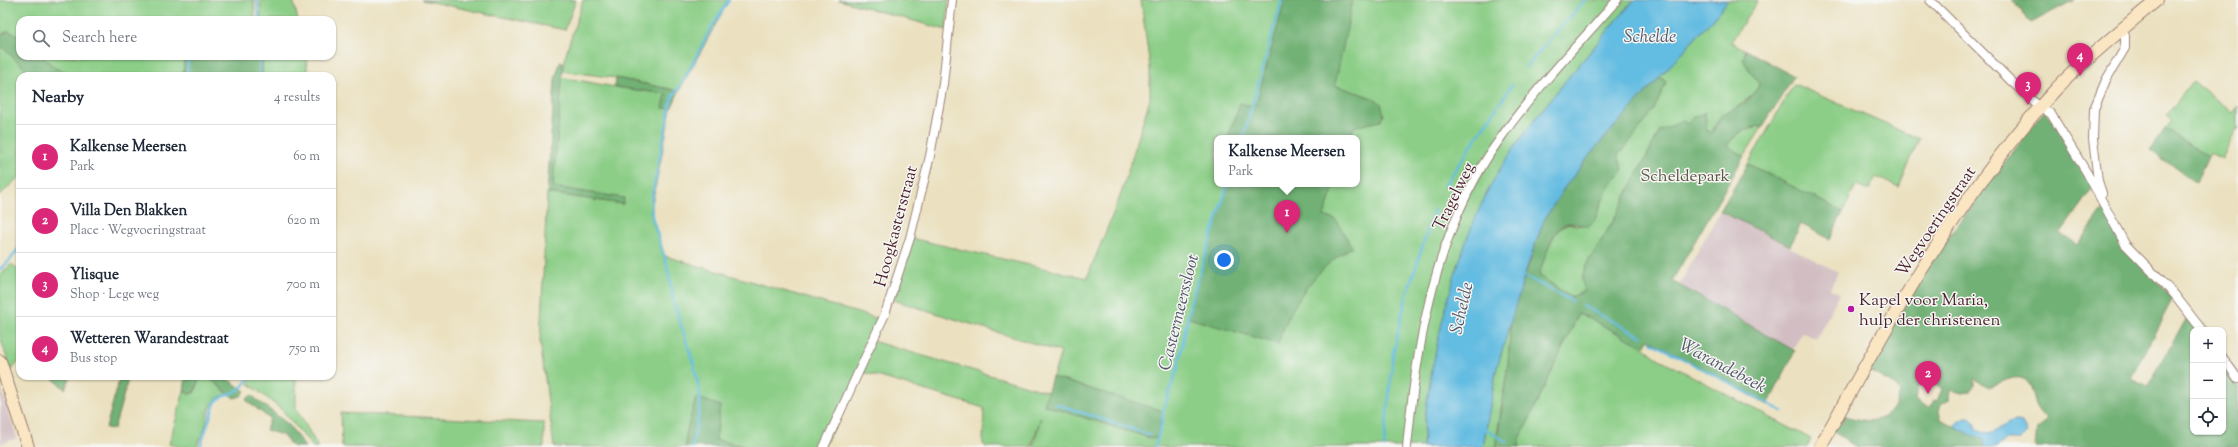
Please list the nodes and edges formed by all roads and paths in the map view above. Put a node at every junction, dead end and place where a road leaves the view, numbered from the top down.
1 (952, 0) edge
2 (1617, 0) edge
3 (1930, 0) edge
4 (2157, 0) edge
5 (2122, 30) junction
6 (2040, 106) junction
7 (2109, 215) junction
8 (2200, 327) edge
9 (0, 360) edge
10 (2226, 362) edge
11 (2238, 379) edge
12 (28, 447) edge
13 (824, 447) edge
14 (1407, 447) edge
15 (1820, 447) edge

1 - 13 street, Hoogkasterstraat
2 - 14 street, Tragelweg
3 - 6 street
4 - 5 main road, Wegvoeringstraat
5 - 6 main road, Wegvoeringstraat
5 - 7 street
6 - 7 street
6 - 15 main road, Wegvoeringstraat
7 - 8 street
9 - 12 main road
10 - 11 street

